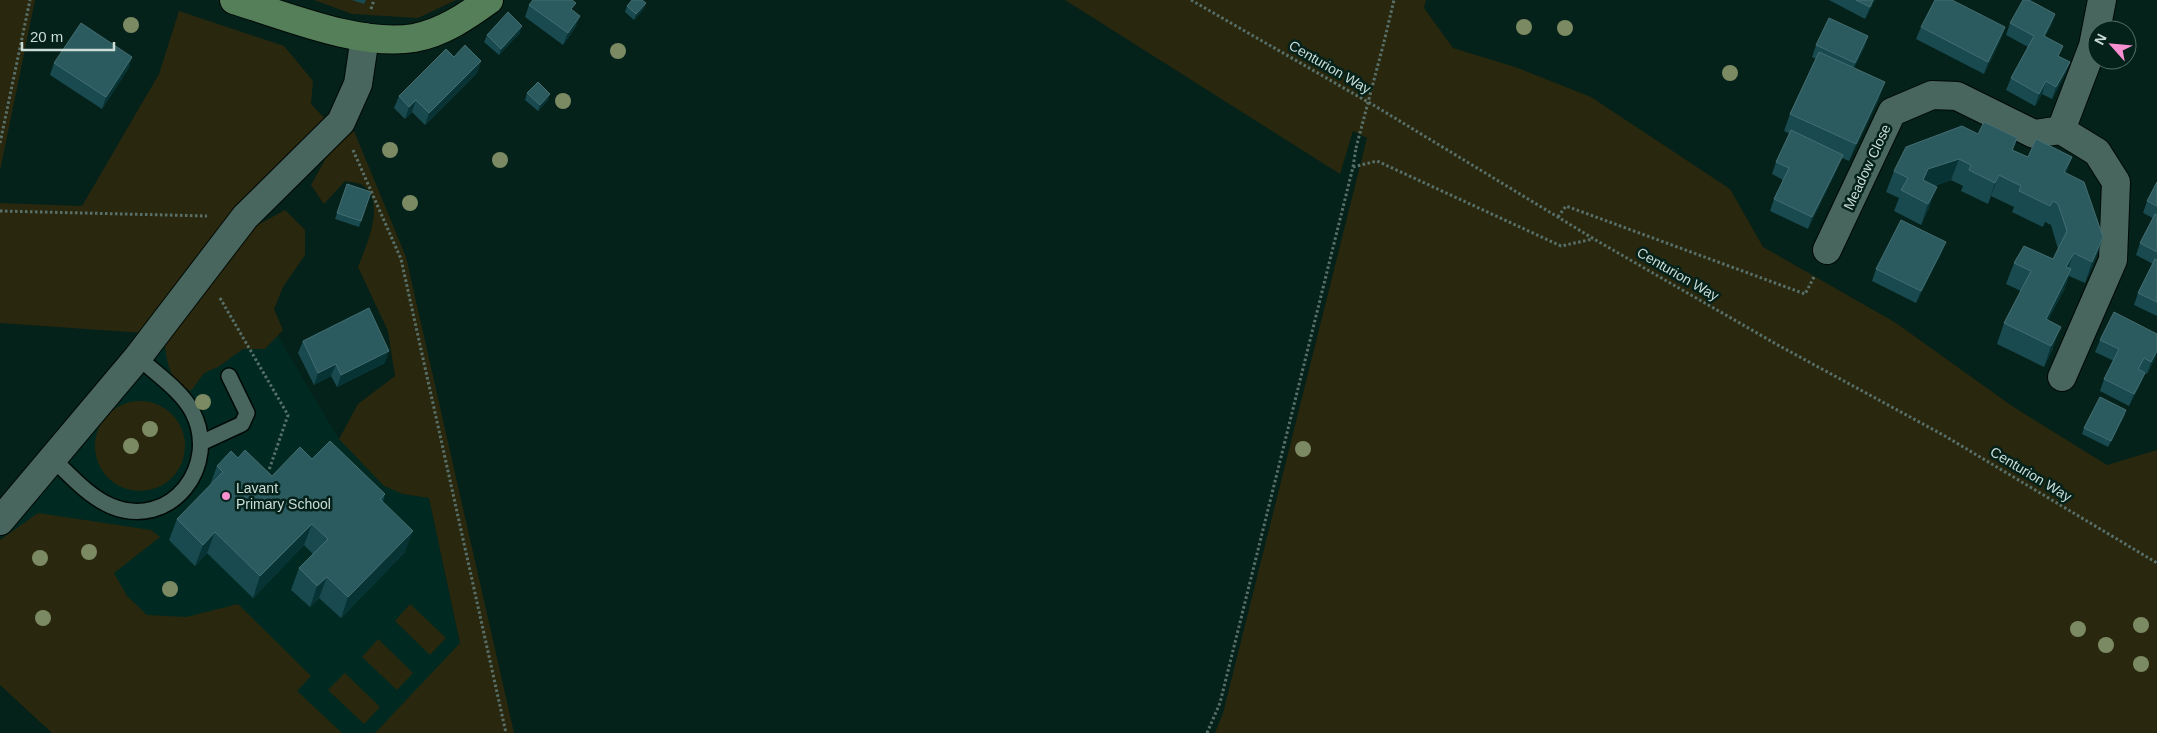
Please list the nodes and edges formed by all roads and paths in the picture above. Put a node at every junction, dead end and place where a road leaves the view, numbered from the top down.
1 (30, 0) edge
2 (234, 0) edge
3 (489, 0) edge
4 (1191, 0) edge
5 (1394, 0) edge
6 (2102, 0) edge
7 (365, 37) junction
8 (341, 122) junction
9 (2061, 130) junction
10 (0, 143) edge
11 (1353, 168) junction
12 (0, 211) edge
13 (246, 217) junction
14 (1558, 218) junction
15 (1594, 239) junction
16 (1827, 250) joint
17 (138, 357) junction
18 (229, 376) dead end
19 (2062, 377) dead end
20 (201, 443) junction
21 (52, 458) junction
22 (0, 521) edge
23 (2157, 563) edge
24 (506, 733) edge
25 (1206, 733) edge

1 - 10 path
2 - 7 main road
3 - 7 main road
4 - 14 path, Centurion Way
5 - 11 path, bridge
6 - 9 street
7 - 8 street
8 - 13 street
8 - 24 path
9 - 16 street, Meadow Close
9 - 19 street
11 - 15 path
11 - 25 path
12 - 13 path
13 - 17 street
14 - 15 path, Centurion Way
14 - 16 path
15 - 23 path, Centurion Way
17 - 20 lane
17 - 21 street
18 - 20 lane
20 - 21 lane
21 - 22 street

